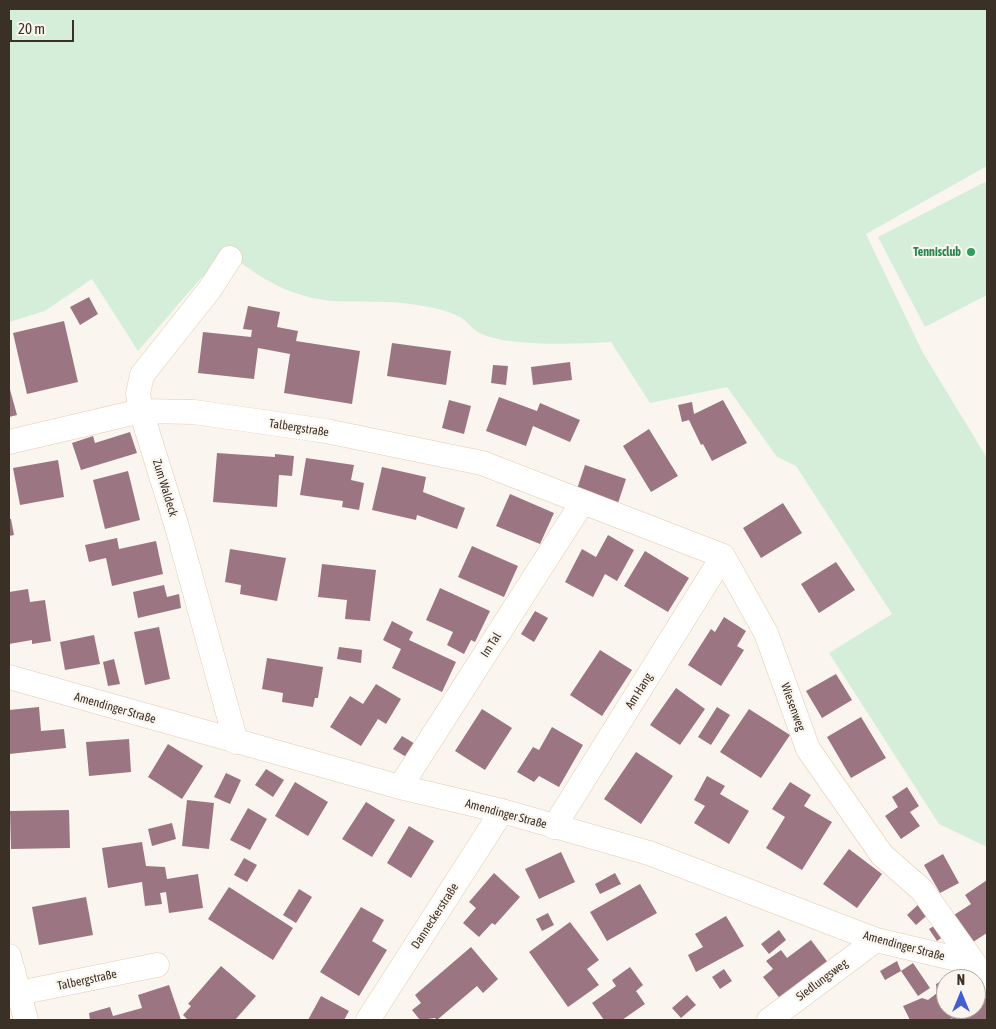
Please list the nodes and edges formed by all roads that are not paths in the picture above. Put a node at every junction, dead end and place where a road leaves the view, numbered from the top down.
1 (230, 258) dead end
2 (141, 411) junction
3 (9, 442) edge
4 (582, 503) junction
5 (723, 556) junction
6 (9, 677) edge
7 (236, 742) junction
8 (400, 787) junction
9 (502, 811) junction
10 (554, 827) junction
11 (876, 940) junction
12 (9, 956) edge
13 (974, 963) junction
14 (157, 965) dead end
15 (987, 983) edge
16 (13, 995) edge
17 (26, 1020) edge
18 (368, 1020) edge
19 (769, 1020) edge

1 - 2 street, Zum Waldeck
2 - 3 street, Talbergstraße
2 - 4 street, Talbergstraße
2 - 7 street, Zum Waldeck
4 - 5 street
4 - 8 street, Im Tal
5 - 10 street, Am Hang
5 - 13 street, Wiesenweg
6 - 7 street, Amendinger Straße
7 - 8 street, Amendinger Straße
8 - 9 street, Amendinger Straße
9 - 10 street, Amendinger Straße
9 - 18 street, Danneckerstraße
10 - 11 street, Amendinger Straße
11 - 13 street, Amendinger Straße
11 - 19 street, Siedlungsweg
12 - 16 street
13 - 15 street
14 - 16 street, Talbergstraße
16 - 17 street

